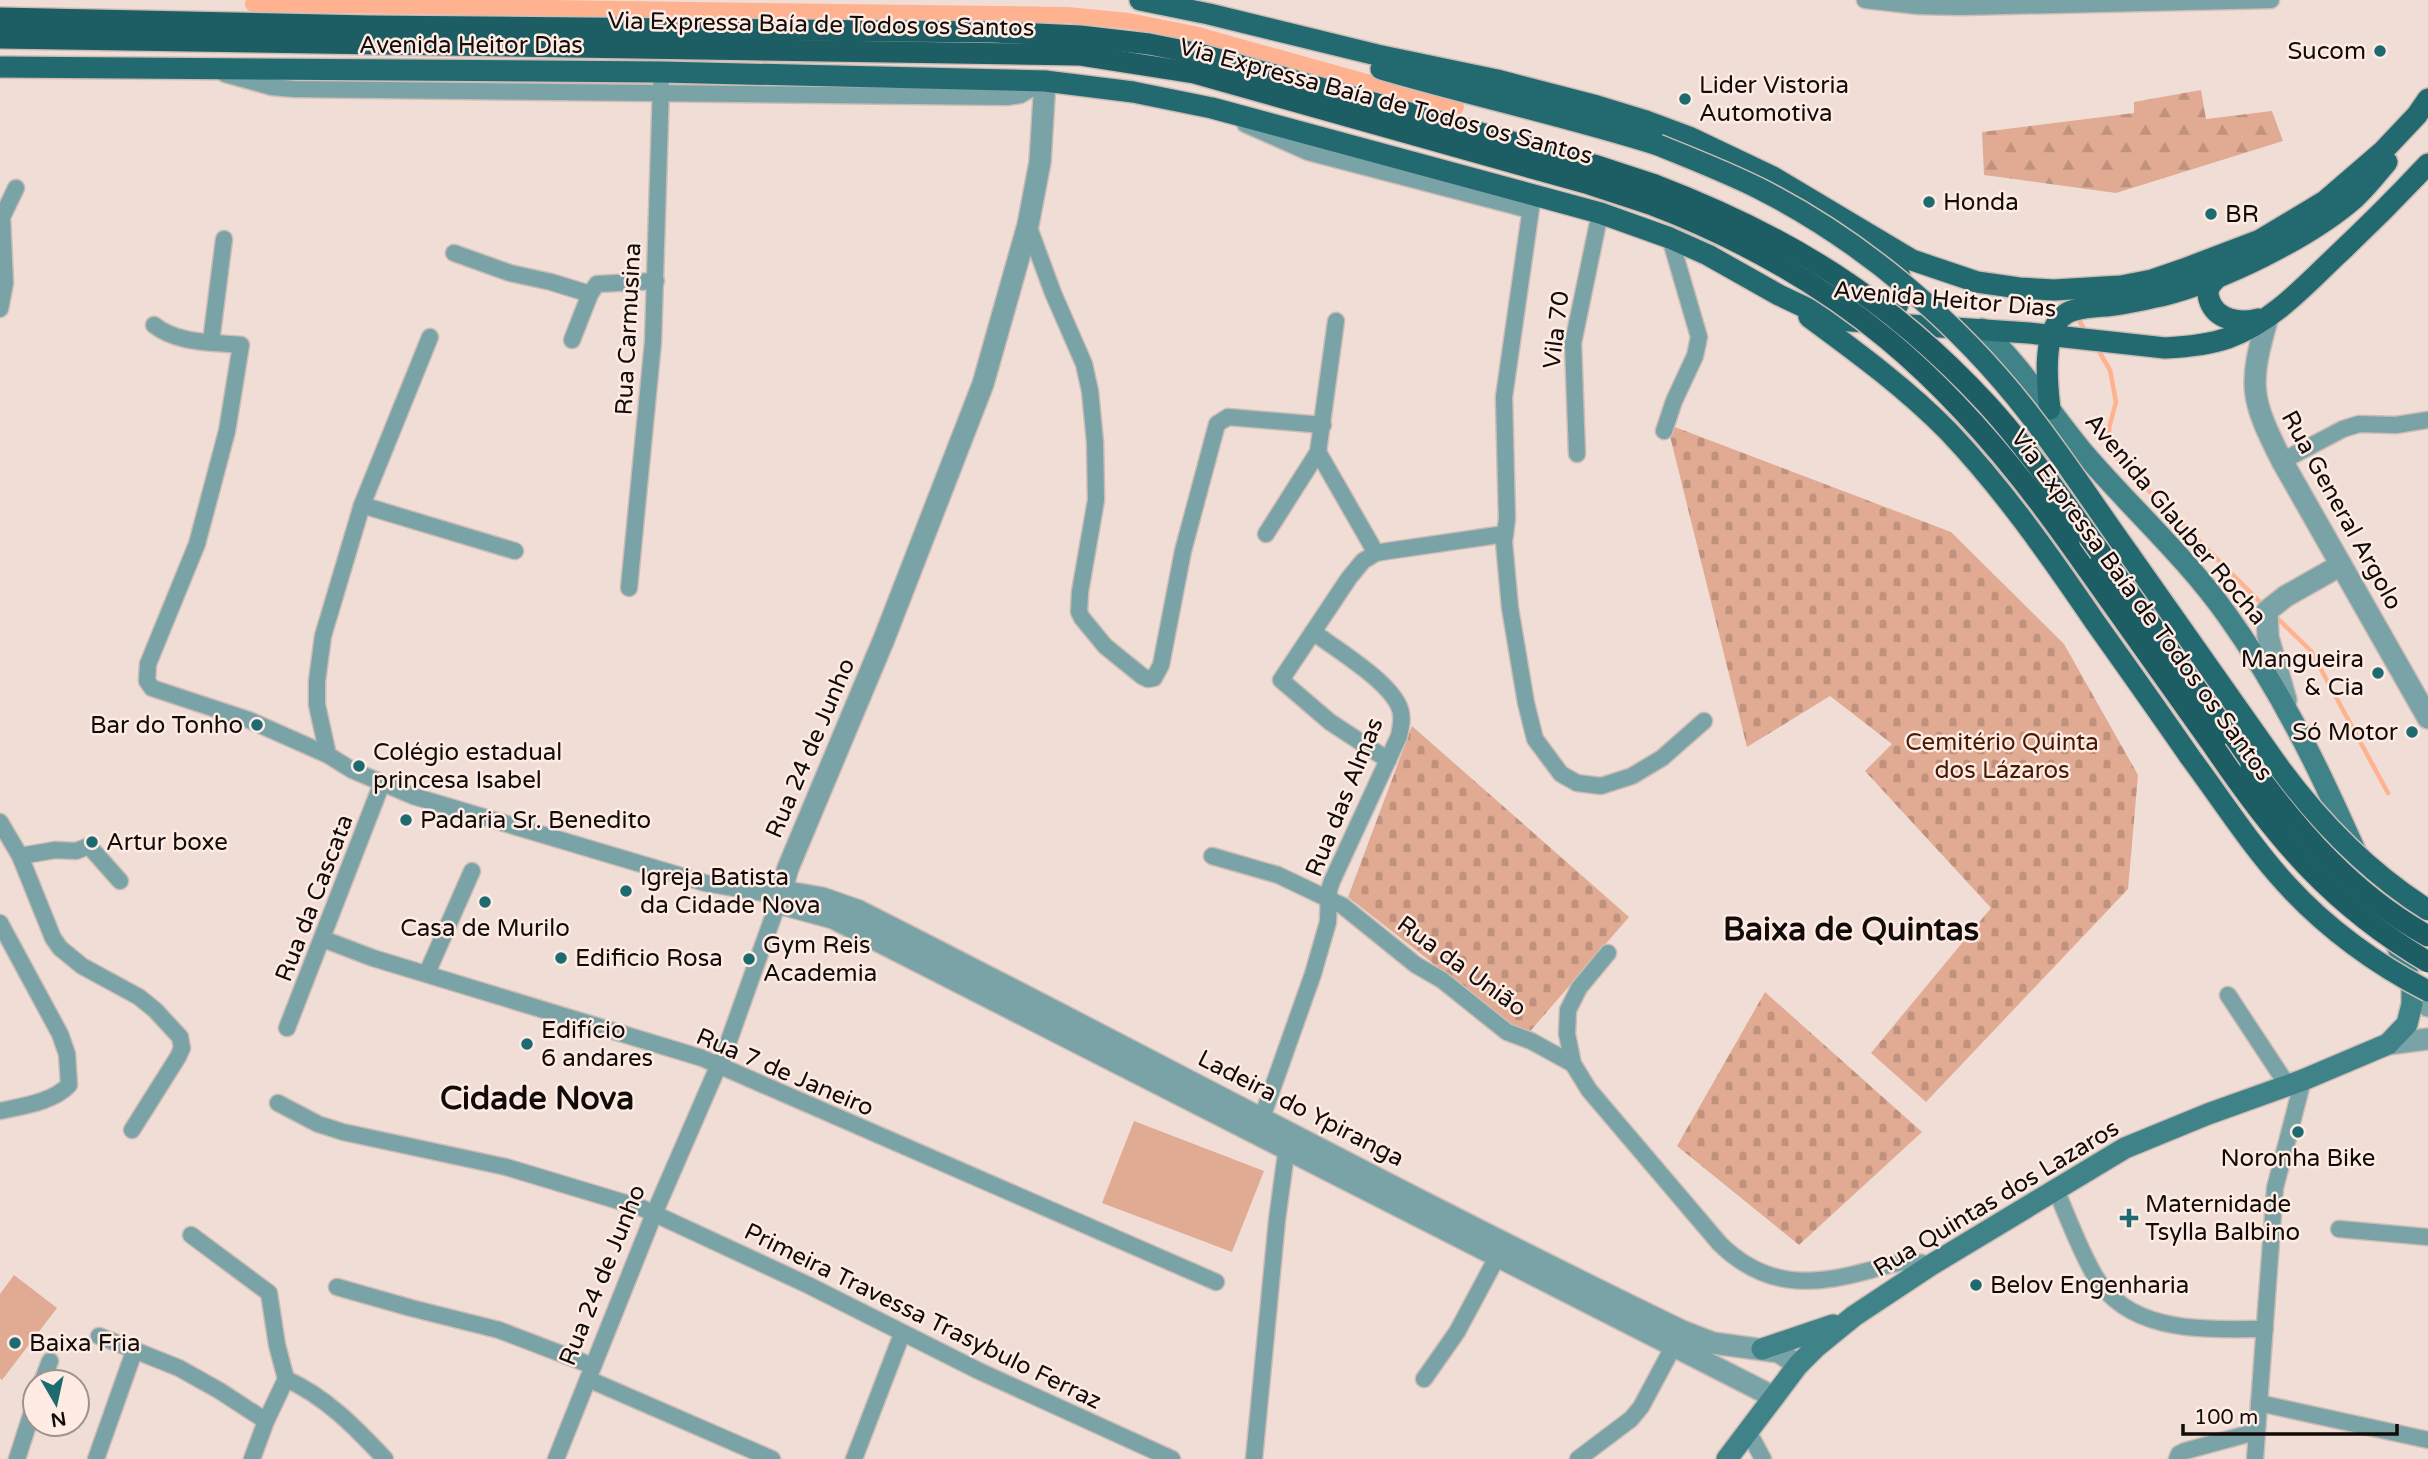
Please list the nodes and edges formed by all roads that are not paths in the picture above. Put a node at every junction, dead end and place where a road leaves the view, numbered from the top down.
1 (1140, 0) edge
2 (1866, 0) edge
3 (2271, 0) edge
4 (2058, 3) edge
5 (0, 18) edge
6 (1270, 30) junction
7 (0, 38) edge
8 (0, 67) edge
9 (1045, 81) junction
10 (661, 83) junction
11 (2422, 107) edge
12 (1658, 145) joint
13 (2428, 164) edge
14 (16, 187) dead end
15 (1652, 194) junction
16 (1532, 202) junction
17 (1600, 213) junction
18 (1028, 225) junction
19 (1670, 238) junction
20 (224, 239) dead end
21 (1880, 242) junction
22 (454, 253) dead end
23 (2221, 274) junction
24 (656, 281) junction
25 (590, 294) junction
26 (1779, 295) junction
27 (0, 309) edge
28 (2268, 317) junction
29 (1336, 321) dead end
30 (1882, 324) junction
31 (154, 325) dead end
32 (1982, 329) junction
33 (2052, 335) junction
34 (430, 337) dead end
35 (572, 340) dead end
36 (211, 341) junction
37 (2050, 409) junction
38 (2428, 420) edge
39 (1323, 425) junction
40 (1664, 431) dead end
41 (1318, 452) junction
42 (1577, 454) dead end
43 (2282, 461) junction
44 (362, 505) junction
45 (1266, 534) dead end
46 (1505, 534) junction
47 (515, 551) dead end
48 (1376, 554) junction
49 (2341, 565) junction
50 (629, 588) dead end
51 (1313, 632) junction
52 (2290, 713) junction
53 (2428, 718) edge
54 (1704, 721) dead end
55 (328, 755) junction
56 (1388, 760) junction
57 (382, 783) junction
58 (0, 822) edge
59 (20, 856) junction
60 (1212, 856) dead end
61 (472, 871) dead end
62 (120, 881) dead end
63 (774, 896) junction
64 (1328, 901) junction
65 (2428, 910) edge
66 (0, 923) edge
67 (2428, 936) edge
68 (323, 939) junction
69 (1608, 953) dead end
70 (2428, 962) edge
71 (427, 973) junction
72 (2420, 989) edge
73 (2228, 995) dead end
74 (2428, 1006) edge
75 (288, 1028) dead end
76 (2428, 1039) edge
77 (2388, 1044) junction
78 (1573, 1064) junction
79 (719, 1065) junction
80 (2296, 1083) junction
81 (278, 1103) dead end
82 (0, 1111) edge
83 (1259, 1127) junction
84 (132, 1130) dead end
85 (1288, 1141) junction
86 (2055, 1188) junction
87 (654, 1214) junction
88 (2339, 1229) dead end
89 (191, 1234) dead end
90 (2428, 1237) edge
91 (1501, 1250) junction
92 (1931, 1265) junction
93 (1216, 1282) dead end
94 (337, 1287) dead end
95 (1854, 1316) junction
96 (2266, 1329) junction
97 (902, 1334) junction
98 (99, 1336) dead end
99 (1678, 1338) junction
100 (135, 1349) junction
101 (1762, 1349) junction
102 (50, 1361) dead end
103 (1798, 1365) junction
104 (47, 1368) edge
105 (591, 1373) junction
106 (286, 1379) junction
107 (1424, 1379) dead end
108 (1774, 1397) junction
109 (2259, 1403) junction
110 (266, 1422) junction
111 (1748, 1431) junction
112 (2256, 1432) junction
113 (24, 1438) edge
114 (2428, 1440) edge
115 (0, 1453) edge
116 (1258, 1457) edge
117 (17, 1459) edge
118 (96, 1459) edge
119 (252, 1459) edge
120 (385, 1459) edge
121 (556, 1459) edge
122 (772, 1459) edge
123 (854, 1459) edge
124 (1172, 1459) edge
125 (1578, 1459) edge
126 (1727, 1459) edge
127 (1763, 1459) edge
128 (2177, 1459) edge
129 (2255, 1459) edge

1 - 6 main road, Avenida Heitor Dias
2 - 4 street
3 - 4 street
5 - 15 highway, Via Expressa Baía de Todos os Santos
6 - 12 main road, Avenida Heitor Dias
6 - 21 main road, Avenida Heitor Dias
7 - 15 highway, Via Expressa Baía de Todos os Santos
8 - 10 main road, Avenida Heitor Dias
9 - 10 main road, Avenida Heitor Dias
9 - 16 main road, Avenida Heitor Dias
9 - 18 street, Rua 24 de Junho
10 - 24 street, Rua Carmusina
11 - 21 main road, Avenida Heitor Dias
11 - 23 main road
12 - 65 main road, Via Expressa Baía de Todos os Santos, bridge
13 - 28 main road, Avenida Heitor Dias
14 - 27 street
15 - 67 highway, Via Expressa Baía de Todos os Santos, bridge
15 - 70 highway, Via Expressa Baía de Todos os Santos, bridge
16 - 17 main road, Avenida Heitor Dias
16 - 46 street
17 - 19 main road, Avenida Heitor Dias
17 - 42 street, Vila 70
18 - 39 street
18 - 63 street, Rua 24 de Junho
19 - 26 main road, Avenida Heitor Dias
19 - 40 street
20 - 36 street
21 - 30 main road
22 - 25 street
23 - 28 main road
23 - 33 main road
24 - 25 street
24 - 50 street, Rua Carmusina
25 - 35 street
26 - 30 main road, Avenida Heitor Dias
26 - 72 main road, Via Expressa Baía de Todos os Santos, bridge
28 - 33 main road, Avenida Heitor Dias
28 - 43 street, Rua General Argolo
29 - 39 street
30 - 32 main road, Avenida Heitor Dias
31 - 36 street
32 - 33 main road, Avenida Heitor Dias
32 - 37 main road, Avenida Glauber Rocha
33 - 37 main road
34 - 44 street
36 - 55 street
37 - 52 main road, Avenida Glauber Rocha
38 - 43 street
39 - 41 street
41 - 45 street
41 - 48 street
43 - 49 street, Rua General Argolo
44 - 47 street
44 - 55 street
46 - 48 street
46 - 54 street
48 - 51 street
49 - 52 street
49 - 53 street, Rua General Argolo
51 - 56 street, Rua das Almas
51 - 56 street
52 - 72 main road, Avenida Glauber Rocha
55 - 57 street
56 - 64 street, Rua das Almas
57 - 63 street
57 - 68 street, Rua da Cascata
58 - 59 street
59 - 62 street
59 - 84 street
60 - 64 street, Rua da União
61 - 71 street
63 - 79 street, Rua 24 de Junho
63 - 83 street, Ladeira do Ypiranga
64 - 78 street, Rua da União
64 - 83 street, Rua das Almas
66 - 82 street
68 - 71 street, Rua 7 de Janeiro
68 - 75 street, Rua da Cascata
69 - 78 street
71 - 79 street, Rua 7 de Janeiro
72 - 74 street, Avenida Glauber Rocha
72 - 77 main road, Avenida Glauber Rocha
73 - 80 street
76 - 77 street, Rua Quintas dos Lazaros
77 - 80 main road, Rua Quintas dos Lazaros
78 - 92 street
79 - 87 street, Rua 24 de Junho
79 - 93 street, Rua 7 de Janeiro
80 - 86 main road, Rua Quintas dos Lazaros
80 - 96 street
81 - 87 street, Primeira Travessa Trasybulo Ferraz
83 - 85 street, Ladeira do Ypiranga
85 - 91 street, Ladeira do Ypiranga
85 - 116 street
86 - 92 main road, Rua Quintas dos Lazaros
86 - 96 street
87 - 97 street, Primeira Travessa Trasybulo Ferraz
87 - 105 street, Rua 24 de Junho
88 - 90 street
89 - 106 street
91 - 99 street, Ladeira do Ypiranga
91 - 107 street
92 - 95 main road, Rua Quintas dos Lazaros
94 - 105 street
95 - 101 main road
95 - 103 main road, Rua Quintas dos Lazaros
96 - 109 street
97 - 123 street
97 - 124 street, Primeira Travessa Trasybulo Ferraz
98 - 100 street
99 - 101 street, Ladeira do Ypiranga
99 - 108 street, Ladeira do Ypiranga
99 - 125 street
100 - 110 street
100 - 118 street
101 - 103 street, Ladeira do Ypiranga
102 - 104 street
103 - 108 main road, Rua Quintas dos Lazaros
105 - 121 street, Rua 24 de Junho
105 - 122 street
106 - 110 street
106 - 120 street
108 - 111 main road, Rua Quintas dos Lazaros
109 - 112 street
109 - 114 street
110 - 119 street
111 - 126 main road, Rua Quintas dos Lazaros
111 - 127 street
112 - 128 street
112 - 129 street
113 - 117 street
115 - 117 street

